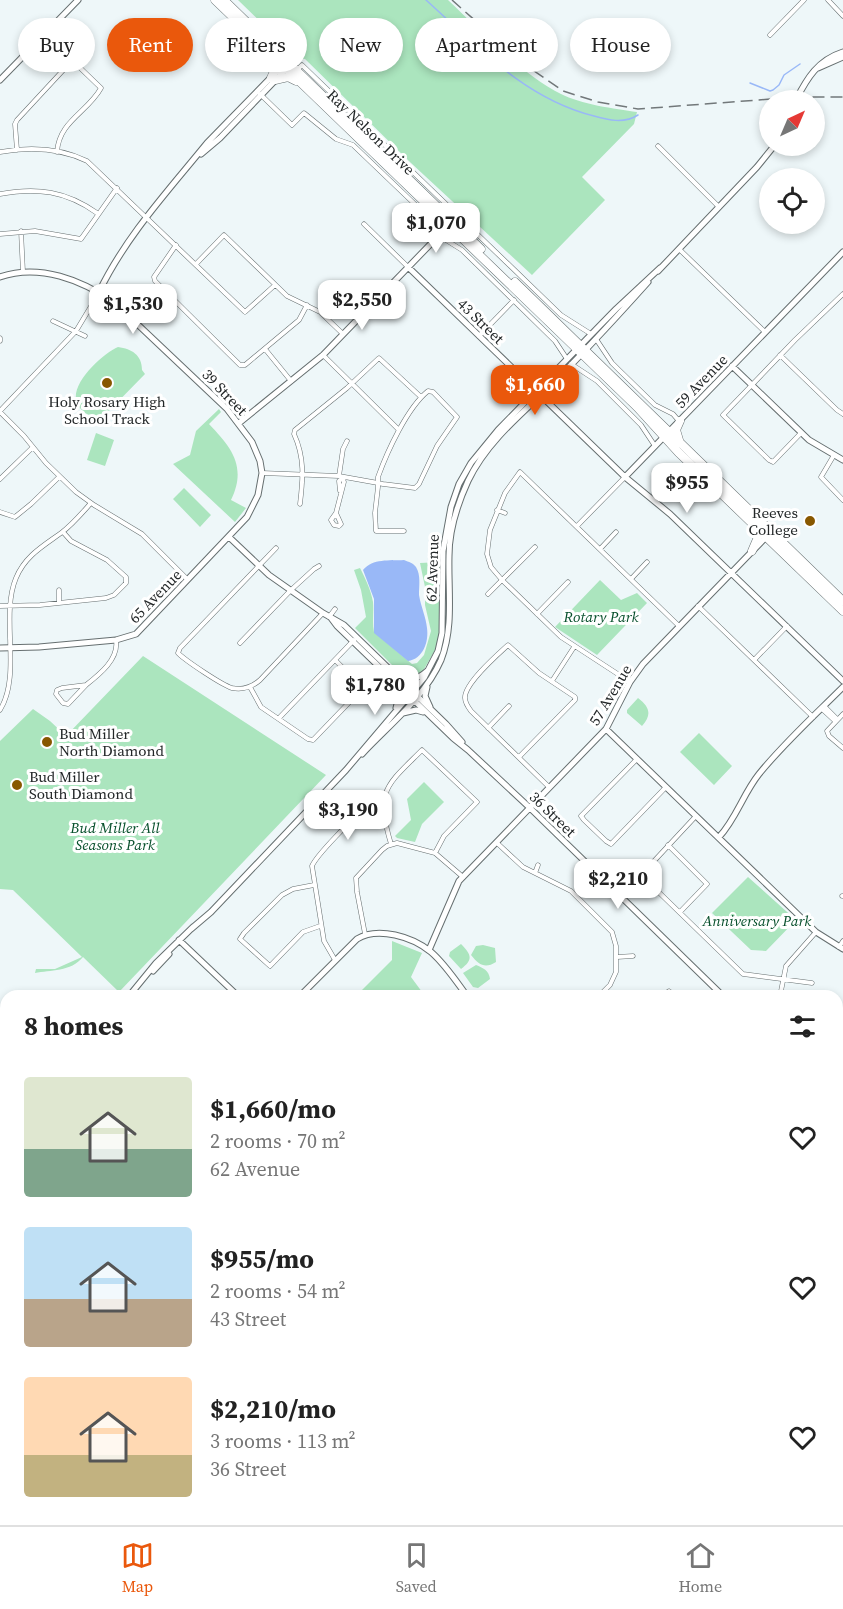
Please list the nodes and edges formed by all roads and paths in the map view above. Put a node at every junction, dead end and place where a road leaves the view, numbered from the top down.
1 (78, 0) edge
2 (215, 0) edge
3 (224, 0) edge
4 (804, 0) edge
5 (828, 0) edge
6 (843, 16) edge
7 (234, 18) edge
8 (242, 18) edge
9 (770, 35) dead end
10 (843, 52) edge
11 (843, 57) edge
12 (817, 68) junction
13 (307, 70) edge
14 (275, 72) edge
15 (282, 72) edge
16 (293, 72) edge
17 (295, 72) edge
18 (273, 79) junction
19 (0, 80) edge
20 (303, 85) junction
21 (801, 90) edge
22 (260, 94) junction
23 (658, 146) dead end
24 (17, 150) junction
25 (0, 152) edge
26 (57, 152) junction
27 (766, 156) edge
28 (117, 188) junction
29 (0, 194) edge
30 (719, 207) junction
31 (97, 213) junction
32 (146, 216) junction
33 (450, 223) junction
34 (364, 224) dead end
35 (21, 231) junction
36 (0, 234) edge
37 (438, 235) junction
38 (176, 245) junction
39 (679, 249) junction
40 (843, 252) edge
41 (196, 264) junction
42 (408, 267) junction
43 (23, 272) junction
44 (0, 277) edge
45 (275, 285) junction
46 (99, 292) junction
47 (843, 294) edge
48 (514, 300) junction
49 (307, 305) junction
50 (546, 305) junction
51 (53, 321) dead end
52 (76, 331) junction
53 (765, 332) junction
54 (343, 334) junction
55 (85, 336) dead end
56 (479, 336) junction
57 (593, 336) junction
58 (265, 349) junction
59 (581, 349) junction
60 (322, 355) junction
61 (780, 355) junction
62 (569, 361) junction
63 (732, 366) junction
64 (291, 381) junction
65 (351, 385) junction
66 (752, 385) junction
67 (539, 393) junction
68 (421, 397) junction
69 (0, 412) edge
70 (843, 414) edge
71 (680, 421) junction
72 (239, 423) junction
73 (399, 430) junction
74 (801, 433) junction
75 (667, 434) junction
76 (347, 441) dead end
77 (681, 444) junction
78 (655, 446) junction
79 (33, 447) junction
80 (834, 455) junction
81 (843, 460) edge
82 (262, 473) junction
83 (304, 475) junction
84 (59, 477) junction
85 (341, 477) junction
86 (625, 477) junction
87 (0, 479) edge
88 (378, 483) junction
89 (843, 500) edge
90 (91, 503) junction
91 (300, 504) dead end
92 (497, 510) junction
93 (0, 512) edge
94 (336, 513) dead end
95 (505, 513) dead end
96 (751, 522) junction
97 (577, 526) junction
98 (404, 531) dead end
99 (63, 532) junction
100 (616, 532) dead end
101 (769, 534) junction
102 (229, 537) junction
103 (535, 547) dead end
104 (276, 548) dead end
105 (600, 549) junction
106 (752, 551) junction
107 (647, 562) dead end
108 (259, 566) junction
109 (319, 566) dead end
110 (731, 572) junction
111 (187, 579) junction
112 (631, 579) junction
113 (502, 580) junction
114 (568, 582) dead end
115 (58, 590) dead end
116 (291, 590) junction
117 (488, 594) dead end
118 (843, 601) edge
119 (59, 602) junction
120 (0, 606) edge
121 (698, 606) junction
122 (9, 607) junction
123 (335, 609) dead end
124 (843, 610) edge
125 (323, 613) junction
126 (537, 614) junction
127 (330, 618) junction
128 (680, 626) junction
129 (787, 626) junction
130 (116, 640) junction
131 (355, 640) junction
132 (240, 643) dead end
133 (574, 646) junction
134 (0, 648) edge
135 (10, 648) junction
136 (335, 660) junction
137 (754, 660) junction
138 (430, 668) junction
139 (389, 669) junction
140 (393, 680) junction
141 (552, 681) junction
142 (843, 681) edge
143 (630, 682) junction
144 (428, 683) junction
145 (86, 685) junction
146 (250, 687) junction
147 (843, 687) edge
148 (413, 696) junction
149 (509, 706) dead end
150 (823, 708) junction
151 (0, 710) edge
152 (398, 712) junction
153 (431, 713) junction
154 (843, 714) edge
155 (813, 717) junction
156 (279, 718) junction
157 (836, 720) junction
158 (488, 728) junction
159 (606, 729) junction
160 (843, 748) edge
161 (519, 757) junction
162 (637, 759) junction
163 (549, 787) junction
164 (666, 787) junction
165 (384, 806) junction
166 (530, 808) junction
167 (696, 816) junction
168 (719, 837) junction
169 (497, 843) junction
170 (391, 844) junction
171 (668, 845) junction
172 (435, 853) junction
173 (538, 865) dead end
174 (535, 873) junction
175 (463, 877) junction
176 (314, 885) junction
177 (680, 912) junction
178 (320, 926) junction
179 (816, 932) junction
180 (365, 934) junction
181 (180, 940) junction
182 (842, 945) edge
183 (429, 950) junction
184 (616, 957) junction
185 (633, 957) dead end
186 (335, 960) junction
187 (783, 980) junction
188 (812, 983) dead end
189 (135, 990) edge
190 (232, 990) edge
191 (306, 990) edge
192 (463, 990) edge
193 (605, 990) edge
194 (717, 990) edge
195 (781, 990) edge

1 - 19 street
2 - 7 highway, Ray Nelson Drive
3 - 8 highway, Ray Nelson Drive
4 - 9 street
5 - 6 street
10 - 12 street
11 - 12 street
12 - 21 street
13 - 50 street
14 - 18 highway
15 - 18 street
16 - 20 highway, Ray Nelson Drive
17 - 33 highway, Ray Nelson Drive
18 - 20 highway
18 - 22 street
20 - 33 highway, Ray Nelson Drive
22 - 32 street
22 - 37 street
23 - 30 street
24 - 25 street
24 - 26 street
24 - 26 street
26 - 28 street
27 - 30 street, 62 Avenue
28 - 31 street
28 - 32 street
29 - 31 street
30 - 39 street, 62 Avenue
31 - 35 street
32 - 38 street
32 - 46 street
33 - 37 street
33 - 50 highway, Ray Nelson Drive
33 - 59 highway, Ray Nelson Drive
34 - 42 street, 43 Street
35 - 36 street
35 - 43 street
37 - 42 street
37 - 48 street
38 - 41 street
38 - 58 street
39 - 53 street
39 - 57 street, 62 Avenue
40 - 53 street, 59 Avenue
41 - 45 street
41 - 45 street
42 - 54 street
42 - 56 street, 43 Street
43 - 44 street, 39 Street
43 - 46 street, 39 Street
45 - 49 street
46 - 52 street
46 - 72 street, 39 Street
47 - 61 street
48 - 56 street
48 - 62 street
49 - 54 street
49 - 58 street
50 - 57 street
50 - 59 highway, Ray Nelson Drive
51 - 52 street
52 - 55 street
52 - 69 street
53 - 63 street, 59 Avenue
54 - 60 street
56 - 67 street, 43 Street
57 - 59 street, 62 Avenue
57 - 71 street
58 - 64 street
59 - 62 street, 62 Avenue
59 - 75 highway, Ray Nelson Drive
60 - 64 street
60 - 65 street
61 - 66 street
61 - 70 street
62 - 67 street, 62 Avenue
62 - 78 street
63 - 66 street
63 - 71 street, 59 Avenue
64 - 72 street
65 - 68 street
65 - 73 street
65 - 83 street
66 - 74 street
66 - 74 street
67 - 86 street, 43 Street
67 - 138 street, 62 Avenue
67 - 144 street, 62 Avenue
68 - 73 street
68 - 88 street
69 - 79 street
71 - 75 street, 59 Avenue
71 - 77 highway
72 - 82 street, 39 Street
73 - 88 street
74 - 80 street
75 - 77 highway, Ray Nelson Drive
75 - 78 street, 59 Avenue
75 - 96 highway, Ray Nelson Drive
76 - 85 street
77 - 101 highway, Ray Nelson Drive
78 - 86 street, 59 Avenue
79 - 84 street
79 - 87 street
80 - 81 street
80 - 89 street
82 - 83 street
82 - 102 street, 65 Avenue
83 - 85 street
83 - 91 street
84 - 90 street
84 - 93 street
85 - 88 street
85 - 94 street
86 - 97 street, 59 Avenue
86 - 110 street, 43 Street
88 - 98 street
90 - 99 street
90 - 111 street
92 - 95 street
92 - 97 street
92 - 113 street
96 - 101 highway, Ray Nelson Drive
96 - 106 highway
97 - 105 street
99 - 119 street
99 - 122 street
100 - 105 street
101 - 106 street, 57 Avenue
101 - 118 highway, Ray Nelson Drive
101 - 124 highway, Ray Nelson Drive
102 - 108 street, 36 Street
102 - 111 street, 65 Avenue
103 - 113 street
104 - 108 street
105 - 112 street
106 - 110 street, 57 Avenue
107 - 112 street
108 - 116 street, 36 Street
108 - 146 street
109 - 116 street
110 - 121 street, 57 Avenue
110 - 129 street, 43 Street
111 - 130 street, 65 Avenue
112 - 128 street
113 - 117 street
113 - 126 street
114 - 126 street
115 - 119 street
116 - 125 street, 36 Street
116 - 132 street
119 - 122 street
120 - 122 street
121 - 128 street, 57 Avenue
121 - 137 street
122 - 135 street
123 - 127 street
125 - 127 street, 36 Street
125 - 146 street
126 - 133 street
127 - 131 street, 36 Street
128 - 143 street, 57 Avenue
129 - 137 street
129 - 142 street, 43 Street
130 - 135 street, 65 Avenue
130 - 145 street
131 - 136 street
131 - 139 street, 36 Street
131 - 140 street, 36 Street
133 - 141 street
133 - 143 street
134 - 135 street, 65 Avenue
135 - 151 street
136 - 156 street
136 - 156 street
137 - 155 street
138 - 139 street
138 - 148 street, 62 Avenue
139 - 148 street, 36 Street
140 - 148 street, 36 Street
140 - 152 street
141 - 158 street
141 - 161 street
143 - 159 street, 57 Avenue
144 - 148 street, 62 Avenue
144 - 153 street
145 - 145 street
146 - 156 street
147 - 150 street
148 - 152 street
148 - 153 street, 36 Street
149 - 158 street
150 - 155 street
150 - 157 street
152 - 153 street
152 - 181 street
153 - 166 street, 36 Street
154 - 157 street
155 - 168 street
157 - 160 street
158 - 161 street
159 - 162 street
159 - 163 street, 57 Avenue
161 - 163 street
162 - 164 street
162 - 164 street
163 - 166 street, 57 Avenue
164 - 167 street
165 - 170 street
165 - 172 street
165 - 176 street
166 - 169 street, 57 Avenue
166 - 194 street, 36 Street
167 - 168 street
167 - 171 street
168 - 179 street
169 - 174 street
169 - 175 street, 57 Avenue
170 - 172 street
170 - 180 street
171 - 177 street
171 - 177 street
172 - 175 street
173 - 174 street
174 - 184 street
175 - 183 street, 57 Avenue
176 - 178 street
176 - 178 street
177 - 187 street
178 - 186 street
179 - 182 street
179 - 187 street
180 - 183 street
180 - 186 street
181 - 189 street
181 - 190 street
183 - 192 street
184 - 185 street
184 - 193 street
186 - 191 street
187 - 188 street
187 - 195 street

